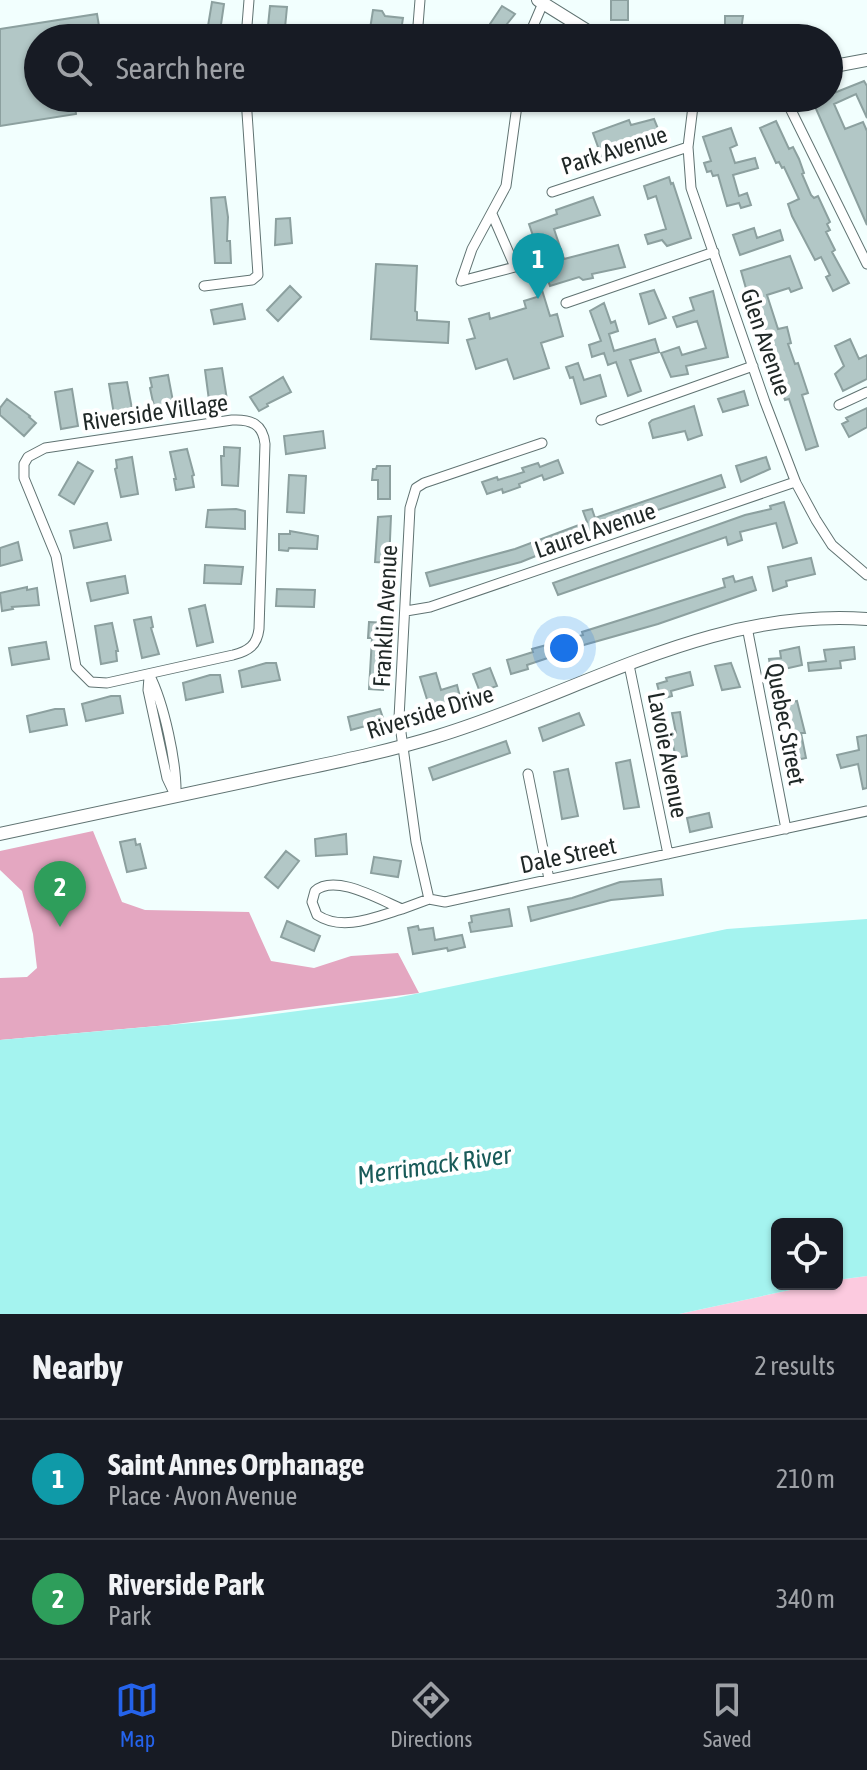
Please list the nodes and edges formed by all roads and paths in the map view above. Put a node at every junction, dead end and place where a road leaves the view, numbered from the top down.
1 (249, 0) edge
2 (420, 0) edge
3 (540, 2) edge
4 (247, 24) edge
5 (418, 24) edge
6 (533, 24) edge
7 (576, 24) edge
8 (867, 60) edge
9 (843, 64) edge
10 (247, 112) edge
11 (516, 112) edge
12 (692, 112) edge
13 (792, 112) edge
14 (688, 147) junction
15 (552, 192) dead end
16 (492, 214) junction
17 (714, 252) junction
18 (867, 264) edge
19 (204, 286) dead end
20 (566, 303) dead end
21 (753, 366) junction
22 (867, 392) edge
23 (839, 405) dead end
24 (601, 420) dead end
25 (542, 443) dead end
26 (795, 482) junction
27 (867, 575) edge
28 (406, 611) junction
29 (867, 619) edge
30 (747, 627) junction
31 (629, 665) junction
32 (149, 674) junction
33 (402, 746) junction
34 (528, 774) dead end
35 (176, 796) junction
36 (867, 811) edge
37 (786, 829) junction
38 (0, 834) edge
39 (668, 854) junction
40 (549, 879) junction
41 (429, 899) junction
42 (402, 909) junction

1 - 4 street
2 - 5 street
3 - 6 street
3 - 7 main road
8 - 9 main road
10 - 19 street
11 - 16 street
12 - 14 street, Glen Avenue
13 - 18 street
14 - 15 street, Park Avenue
14 - 17 street, Glen Avenue
16 - 16 street
17 - 20 street
17 - 21 street, Glen Avenue
21 - 24 street
21 - 26 street, Glen Avenue
22 - 23 street
25 - 28 street, Franklin Avenue
26 - 27 street, Glen Avenue
26 - 28 street, Laurel Avenue
28 - 33 street, Franklin Avenue
29 - 30 main road, Riverside Drive
30 - 31 main road, Riverside Drive
30 - 37 street, Quebec Street
31 - 33 main road, Riverside Drive
31 - 39 street, Lavoie Avenue
32 - 32 street, Riverside Village
32 - 35 street
33 - 35 main road, Riverside Drive
33 - 41 street
34 - 40 street
35 - 38 main road, Riverside Drive
36 - 37 street, Dale Street
37 - 39 street, Dale Street
39 - 40 street, Dale Street
40 - 41 street, Dale Street
41 - 42 street, Dale Street
42 - 42 street, Dale Street

